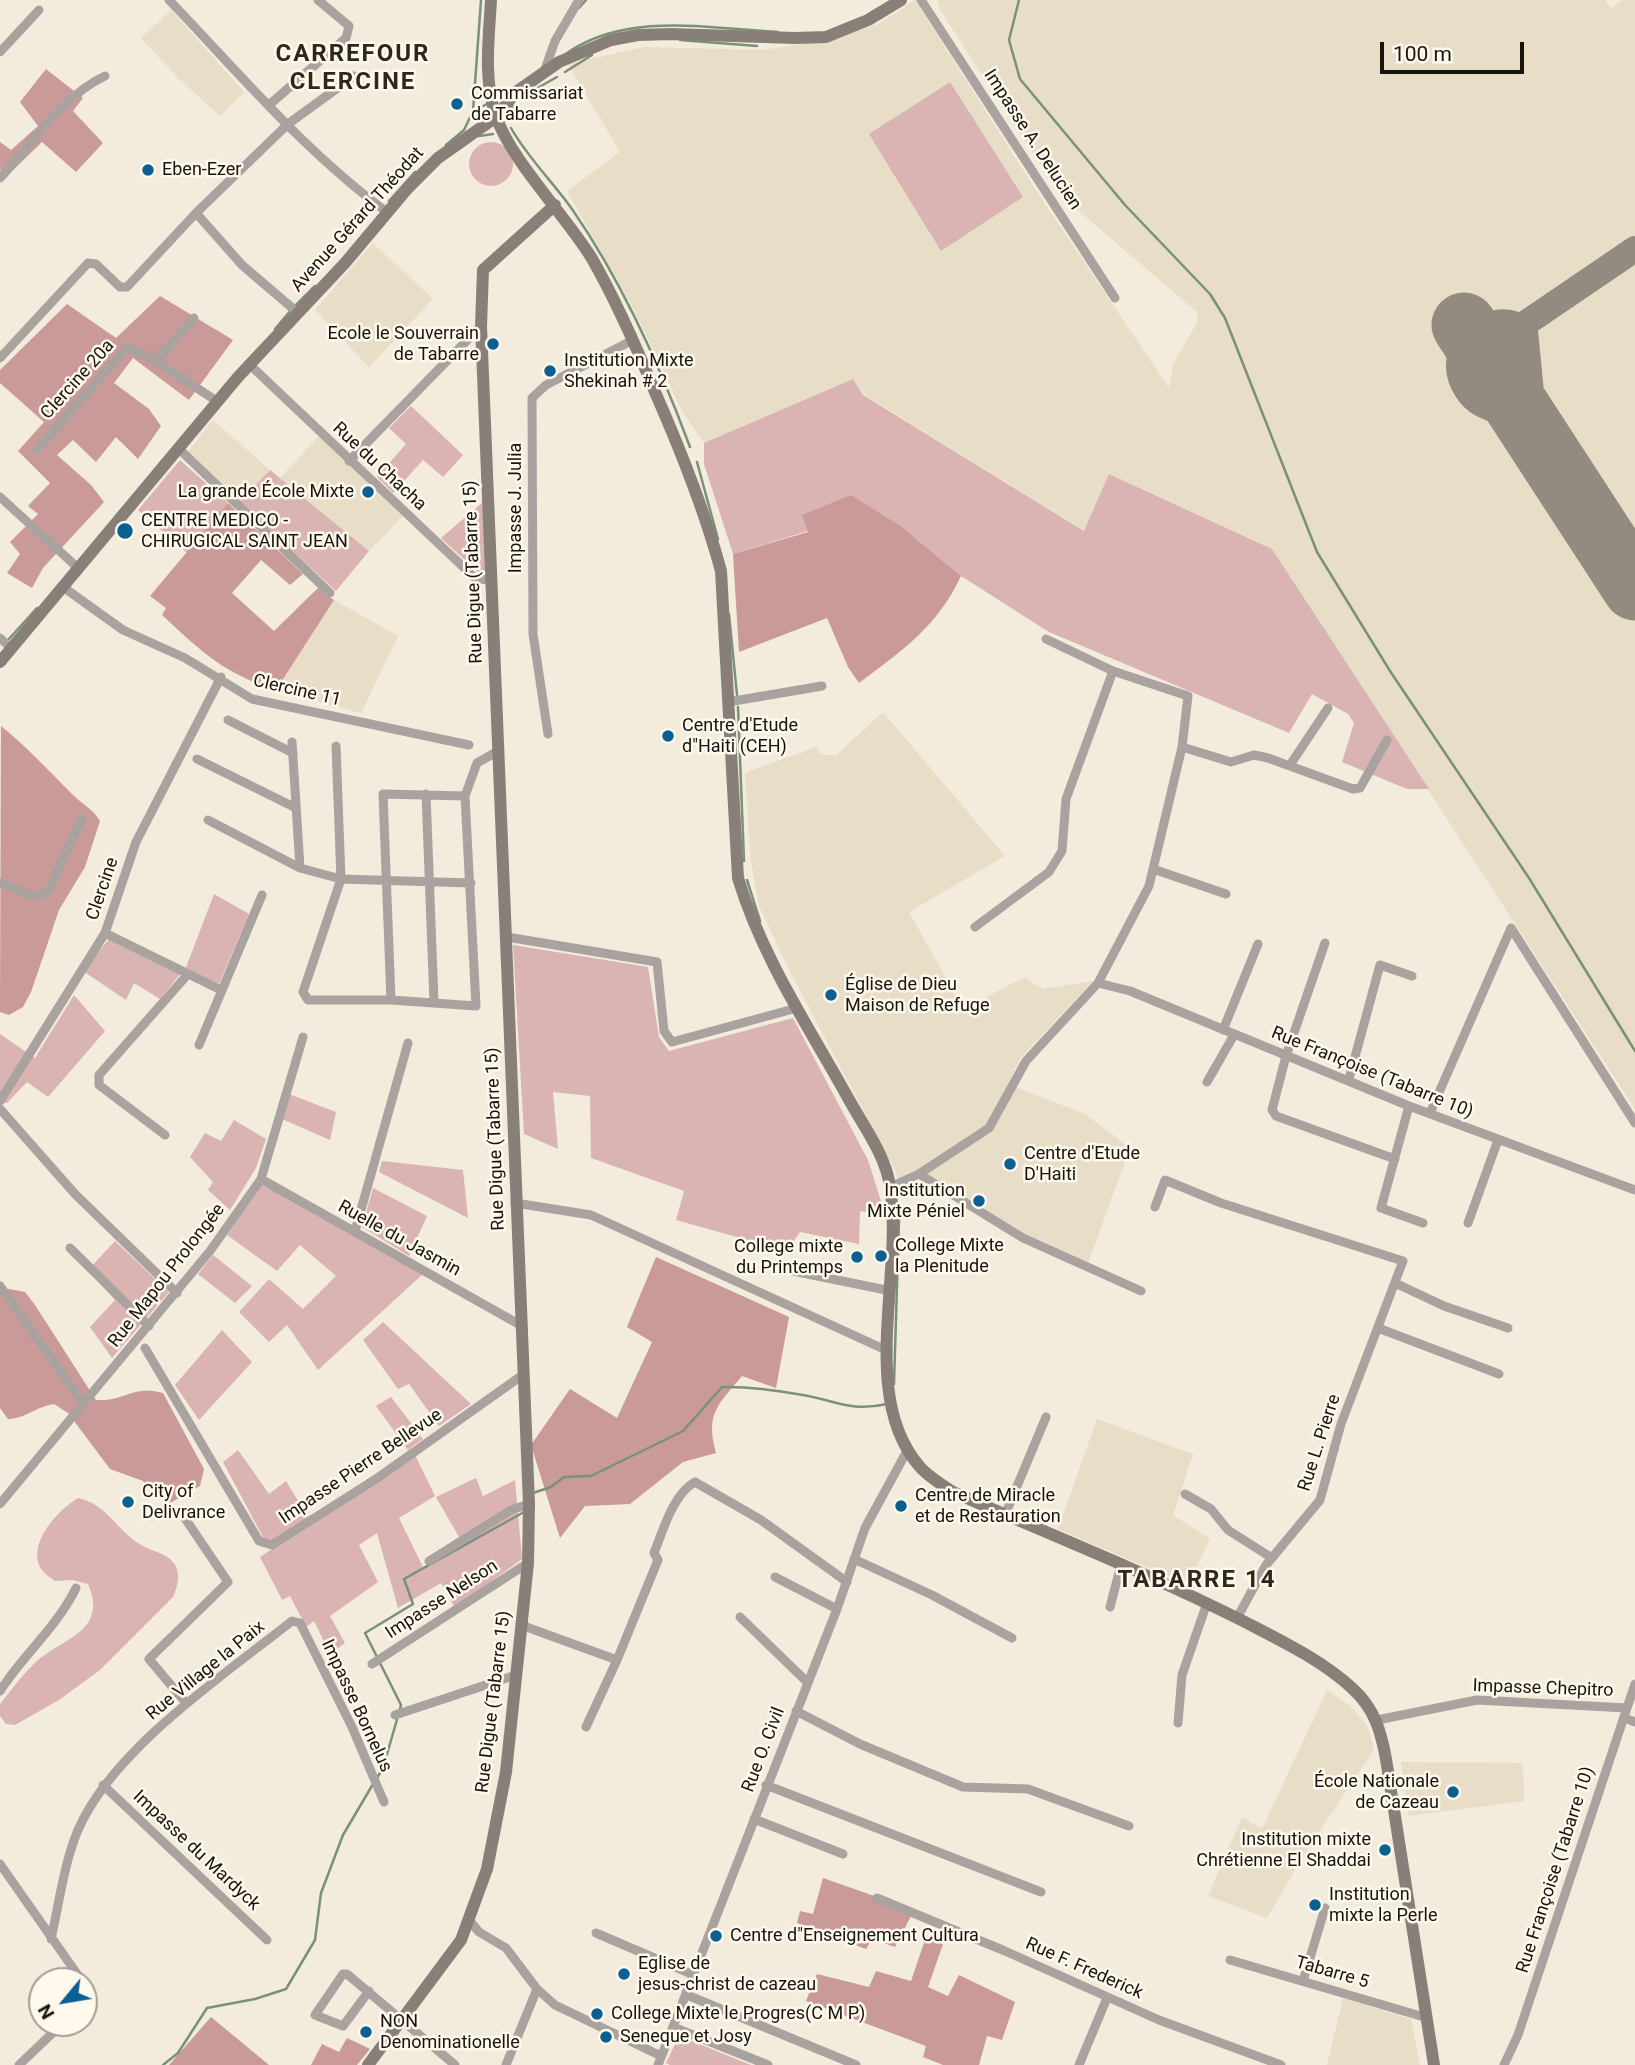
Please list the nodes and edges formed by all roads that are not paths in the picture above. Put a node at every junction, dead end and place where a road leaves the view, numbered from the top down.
1 (169, 0) edge
2 (318, 0) edge
3 (491, 0) edge
4 (579, 0) edge
5 (901, 0) edge
6 (921, 0) edge
7 (39, 10) dead end
8 (0, 52) edge
9 (544, 72) junction
10 (105, 76) dead end
11 (354, 76) dead end
12 (270, 105) junction
13 (496, 117) junction
14 (288, 124) junction
15 (0, 178) edge
16 (555, 205) junction
17 (387, 212) junction
18 (196, 213) junction
19 (1115, 298) dead end
20 (294, 309) junction
21 (194, 318) dead end
22 (481, 326) junction
23 (633, 340) junction
24 (0, 358) edge
25 (156, 361) junction
26 (250, 365) junction
27 (218, 402) junction
28 (179, 449) junction
29 (37, 450) dead end
30 (349, 461) junction
31 (0, 497) edge
32 (76, 565) junction
33 (492, 580) junction
34 (63, 587) junction
35 (330, 593) dead end
36 (0, 638) edge
37 (1046, 639) dead end
38 (11, 648) junction
39 (0, 662) edge
40 (1113, 671) junction
41 (221, 677) junction
42 (822, 686) dead end
43 (728, 702) junction
44 (1328, 708) dead end
45 (228, 720) dead end
46 (548, 734) dead end
47 (1387, 740) dead end
48 (292, 742) dead end
49 (469, 745) dead end
50 (336, 746) dead end
51 (1182, 747) junction
52 (498, 751) junction
53 (293, 753) junction
54 (197, 759) dead end
55 (1290, 765) junction
56 (426, 794) junction
57 (465, 796) junction
58 (296, 808) junction
59 (82, 818) dead end
60 (208, 820) dead end
61 (300, 869) junction
62 (1153, 869) junction
63 (341, 879) junction
64 (388, 880) junction
65 (429, 882) junction
66 (0, 883) edge
67 (471, 883) junction
68 (1226, 894) dead end
69 (262, 895) dead end
70 (975, 927) dead end
71 (105, 933) junction
72 (507, 937) junction
73 (1325, 943) dead end
74 (1258, 944) dead end
75 (188, 974) junction
76 (1412, 976) dead end
77 (1098, 983) junction
78 (222, 990) junction
79 (391, 1000) junction
80 (434, 1002) junction
81 (797, 1008) junction
82 (1223, 1030) junction
83 (1234, 1035) junction
84 (303, 1037) dead end
85 (408, 1043) dead end
86 (199, 1045) dead end
87 (1286, 1056) junction
88 (1349, 1079) junction
89 (1207, 1082) dead end
90 (0, 1101) edge
91 (1409, 1106) junction
92 (0, 1109) edge
93 (1430, 1113) junction
94 (1635, 1123) edge
95 (165, 1135) dead end
96 (1498, 1140) junction
97 (1395, 1159) junction
98 (919, 1174) junction
99 (261, 1179) junction
100 (890, 1187) junction
101 (1635, 1190) edge
102 (515, 1203) junction
103 (1156, 1207) dead end
104 (1423, 1223) dead end
105 (1468, 1223) dead end
106 (355, 1231) junction
107 (70, 1248) dead end
108 (788, 1270) dead end
109 (1395, 1283) junction
110 (0, 1286) edge
111 (1141, 1291) dead end
112 (891, 1292) junction
113 (177, 1293) junction
114 (149, 1326) junction
115 (522, 1326) junction
116 (1378, 1328) junction
117 (1508, 1328) dead end
118 (145, 1348) dead end
119 (888, 1351) junction
120 (524, 1374) junction
121 (1499, 1374) dead end
122 (82, 1402) junction
123 (1046, 1417) dead end
124 (908, 1451) junction
125 (1185, 1494) dead end
126 (0, 1504) edge
127 (529, 1508) junction
128 (180, 1511) dead end
129 (1005, 1515) junction
130 (1272, 1558) junction
131 (854, 1559) junction
132 (429, 1561) dead end
133 (528, 1563) junction
134 (1121, 1565) junction
135 (775, 1577) dead end
136 (847, 1582) junction
137 (76, 1588) dead end
138 (1207, 1603) junction
139 (1110, 1606) dead end
140 (837, 1609) junction
141 (740, 1617) dead end
142 (1237, 1618) junction
143 (300, 1623) joint
144 (521, 1625) junction
145 (1012, 1638) dead end
146 (617, 1660) junction
147 (372, 1664) dead end
148 (516, 1675) junction
149 (807, 1682) junction
150 (1635, 1684) edge
151 (0, 1691) edge
152 (186, 1703) junction
153 (1627, 1708) junction
154 (796, 1711) junction
155 (395, 1715) dead end
156 (1377, 1720) junction
157 (1178, 1723) dead end
158 (586, 1727) dead end
159 (103, 1785) junction
160 (766, 1785) junction
161 (384, 1802) dead end
162 (754, 1819) junction
163 (1129, 1826) dead end
164 (843, 1854) dead end
165 (0, 1864) edge
166 (1041, 1892) dead end
167 (877, 1898) dead end
168 (1325, 1908) dead end
169 (468, 1919) junction
170 (596, 1933) dead end
171 (51, 1939) junction
172 (267, 1940) dead end
173 (1230, 1960) dead end
174 (72, 1967) edge
175 (694, 1975) junction
176 (1303, 1980) junction
177 (537, 1989) junction
178 (369, 1991) junction
179 (687, 1994) junction
180 (1107, 1998) junction
181 (1424, 2017) junction
182 (401, 2019) junction
183 (673, 2026) junction
184 (48, 2037) edge
185 (661, 2062) edge
186 (19, 2065) edge
187 (368, 2065) edge
188 (455, 2065) edge
189 (506, 2065) edge
190 (768, 2065) edge
191 (856, 2065) edge
192 (1079, 2065) edge
193 (1281, 2065) edge
194 (1434, 2065) edge
195 (1504, 2065) edge

1 - 12 street
2 - 12 street
3 - 13 street
4 - 9 street
5 - 9 street, Avenue Gérard Théodat
6 - 19 street, Impasse A. Delucien
7 - 8 street
9 - 13 street, Avenue Gérard Théodat
10 - 15 street
11 - 14 street
12 - 14 street
13 - 16 street
13 - 17 street, Avenue Gérard Théodat
14 - 17 street
14 - 18 street
16 - 22 street, Rue Digue (Tabarre 15)
16 - 23 street
17 - 20 street, Avenue Gérard Théodat
18 - 20 street
18 - 24 street
20 - 26 street, Avenue Gérard Théodat
21 - 25 street
22 - 30 street
22 - 33 street, Rue Digue (Tabarre 15)
23 - 43 street
23 - 46 street, Impasse J. Julia
25 - 27 street, Clercine 20a
25 - 29 street, Clercine 20a
26 - 27 street, Avenue Gérard Théodat
26 - 30 street, Rue du Chacha
27 - 28 street, Avenue Gérard Théodat
28 - 32 street, Avenue Gérard Théodat
28 - 35 street
30 - 33 street, Rue du Chacha
31 - 32 street
32 - 34 street, Avenue Gérard Théodat
33 - 52 street, Rue Digue (Tabarre 15)
34 - 38 street, Avenue Gérard Théodat
34 - 41 street, Clercine 11
36 - 38 street
37 - 40 street
38 - 39 street, Avenue Gérard Théodat
40 - 51 street
40 - 70 street
41 - 49 street, Clercine 11
41 - 71 street, Clercine
42 - 43 street
43 - 81 street
44 - 55 street
45 - 53 street
47 - 55 street
48 - 53 street
50 - 63 street
51 - 55 street
51 - 62 street
52 - 57 street
52 - 72 street, Rue Digue (Tabarre 15)
53 - 58 street
54 - 58 street
56 - 57 street
56 - 64 street
56 - 65 street
57 - 67 street
58 - 61 street
59 - 66 street
60 - 61 street
61 - 63 street
62 - 68 street
62 - 77 street
63 - 64 street
63 - 79 street
64 - 65 street
64 - 79 street
65 - 67 street
65 - 80 street
67 - 80 street
69 - 78 street
71 - 75 street
71 - 90 street, Clercine
72 - 81 street
72 - 102 street, Rue Digue (Tabarre 15)
73 - 87 street
74 - 82 street
75 - 78 street
75 - 95 street
76 - 88 street
77 - 82 street, Rue Françoise (Tabarre 10)
77 - 98 street
78 - 86 street
79 - 80 street
81 - 100 street
82 - 83 street, Rue Françoise (Tabarre 10)
83 - 87 street, Rue Françoise (Tabarre 10)
83 - 89 street
84 - 99 street, Rue Mapou Prolongée
85 - 106 street
87 - 88 street, Rue Françoise (Tabarre 10)
87 - 97 street
88 - 91 street, Rue Françoise (Tabarre 10)
91 - 93 street, Rue Françoise (Tabarre 10)
91 - 97 street
92 - 113 street
93 - 94 street
93 - 96 street, Rue Françoise (Tabarre 10)
96 - 101 street, Rue Françoise (Tabarre 10)
96 - 105 street
97 - 104 street
98 - 100 street
98 - 111 street
99 - 106 street, Ruelle du Jasmin
99 - 113 street, Rue Mapou Prolongée
100 - 112 street
102 - 115 street, Rue Digue (Tabarre 15)
102 - 119 street
103 - 109 street, Rue L. Pierre
106 - 115 street, Ruelle du Jasmin
107 - 114 street
108 - 112 street
109 - 116 street, Rue L. Pierre
109 - 117 street
110 - 122 street
112 - 119 street
113 - 114 street, Rue Mapou Prolongée
114 - 122 street, Rue Mapou Prolongée
115 - 120 street, Rue Digue (Tabarre 15)
116 - 121 street
116 - 130 street, Rue L. Pierre
118 - 120 street, Impasse Pierre Bellevue
119 - 124 street
120 - 127 street, Rue Digue (Tabarre 15)
122 - 126 street, Rue Mapou Prolongée
123 - 129 street
124 - 129 street
124 - 131 street, Rue O. Civil
125 - 130 street
127 - 132 street
127 - 133 street, Rue Digue (Tabarre 15)
128 - 152 street
129 - 134 street
130 - 142 street, Rue L. Pierre
131 - 136 street, Rue O. Civil
131 - 145 street
133 - 144 street, Rue Digue (Tabarre 15)
133 - 147 street, Impasse Nelson
134 - 138 street
134 - 139 street
135 - 140 street
136 - 140 street, Rue O. Civil
136 - 146 street
137 - 151 street
138 - 142 street
138 - 157 street
140 - 149 street, Rue O. Civil
141 - 149 street
142 - 156 street
143 - 152 street, Rue Village la Paix
143 - 161 street, Impasse Bornelus
144 - 146 street
144 - 148 street, Rue Digue (Tabarre 15)
146 - 158 street
148 - 155 street
148 - 169 street, Rue Digue (Tabarre 15)
149 - 154 street, Rue O. Civil
150 - 153 street, Rue Françoise (Tabarre 10)
152 - 159 street, Rue Village la Paix
153 - 156 street, Impasse Chepitro
153 - 195 street, Rue Françoise (Tabarre 10)
154 - 160 street, Rue O. Civil
154 - 163 street
156 - 181 street
159 - 171 street, Rue Village la Paix
159 - 172 street, Impasse du Mardyck
160 - 162 street, Rue O. Civil
160 - 166 street
162 - 164 street
162 - 175 street, Rue O. Civil
165 - 171 street
167 - 180 street, Rue F. Frederick
168 - 176 street
169 - 177 street
169 - 182 street, Rue Digue (Tabarre 15)
170 - 175 street
171 - 174 street
173 - 176 street, Tabarre 5
175 - 179 street, Rue O. Civil
176 - 181 street, Tabarre 5
177 - 185 street
177 - 189 street
178 - 178 street
178 - 182 street
179 - 183 street, Rue O. Civil
179 - 191 street
180 - 192 street
180 - 193 street, Rue F. Frederick
181 - 194 street
182 - 187 street, Rue Digue (Tabarre 15)
182 - 188 street
183 - 185 street, Rue O. Civil
183 - 190 street
184 - 186 street

